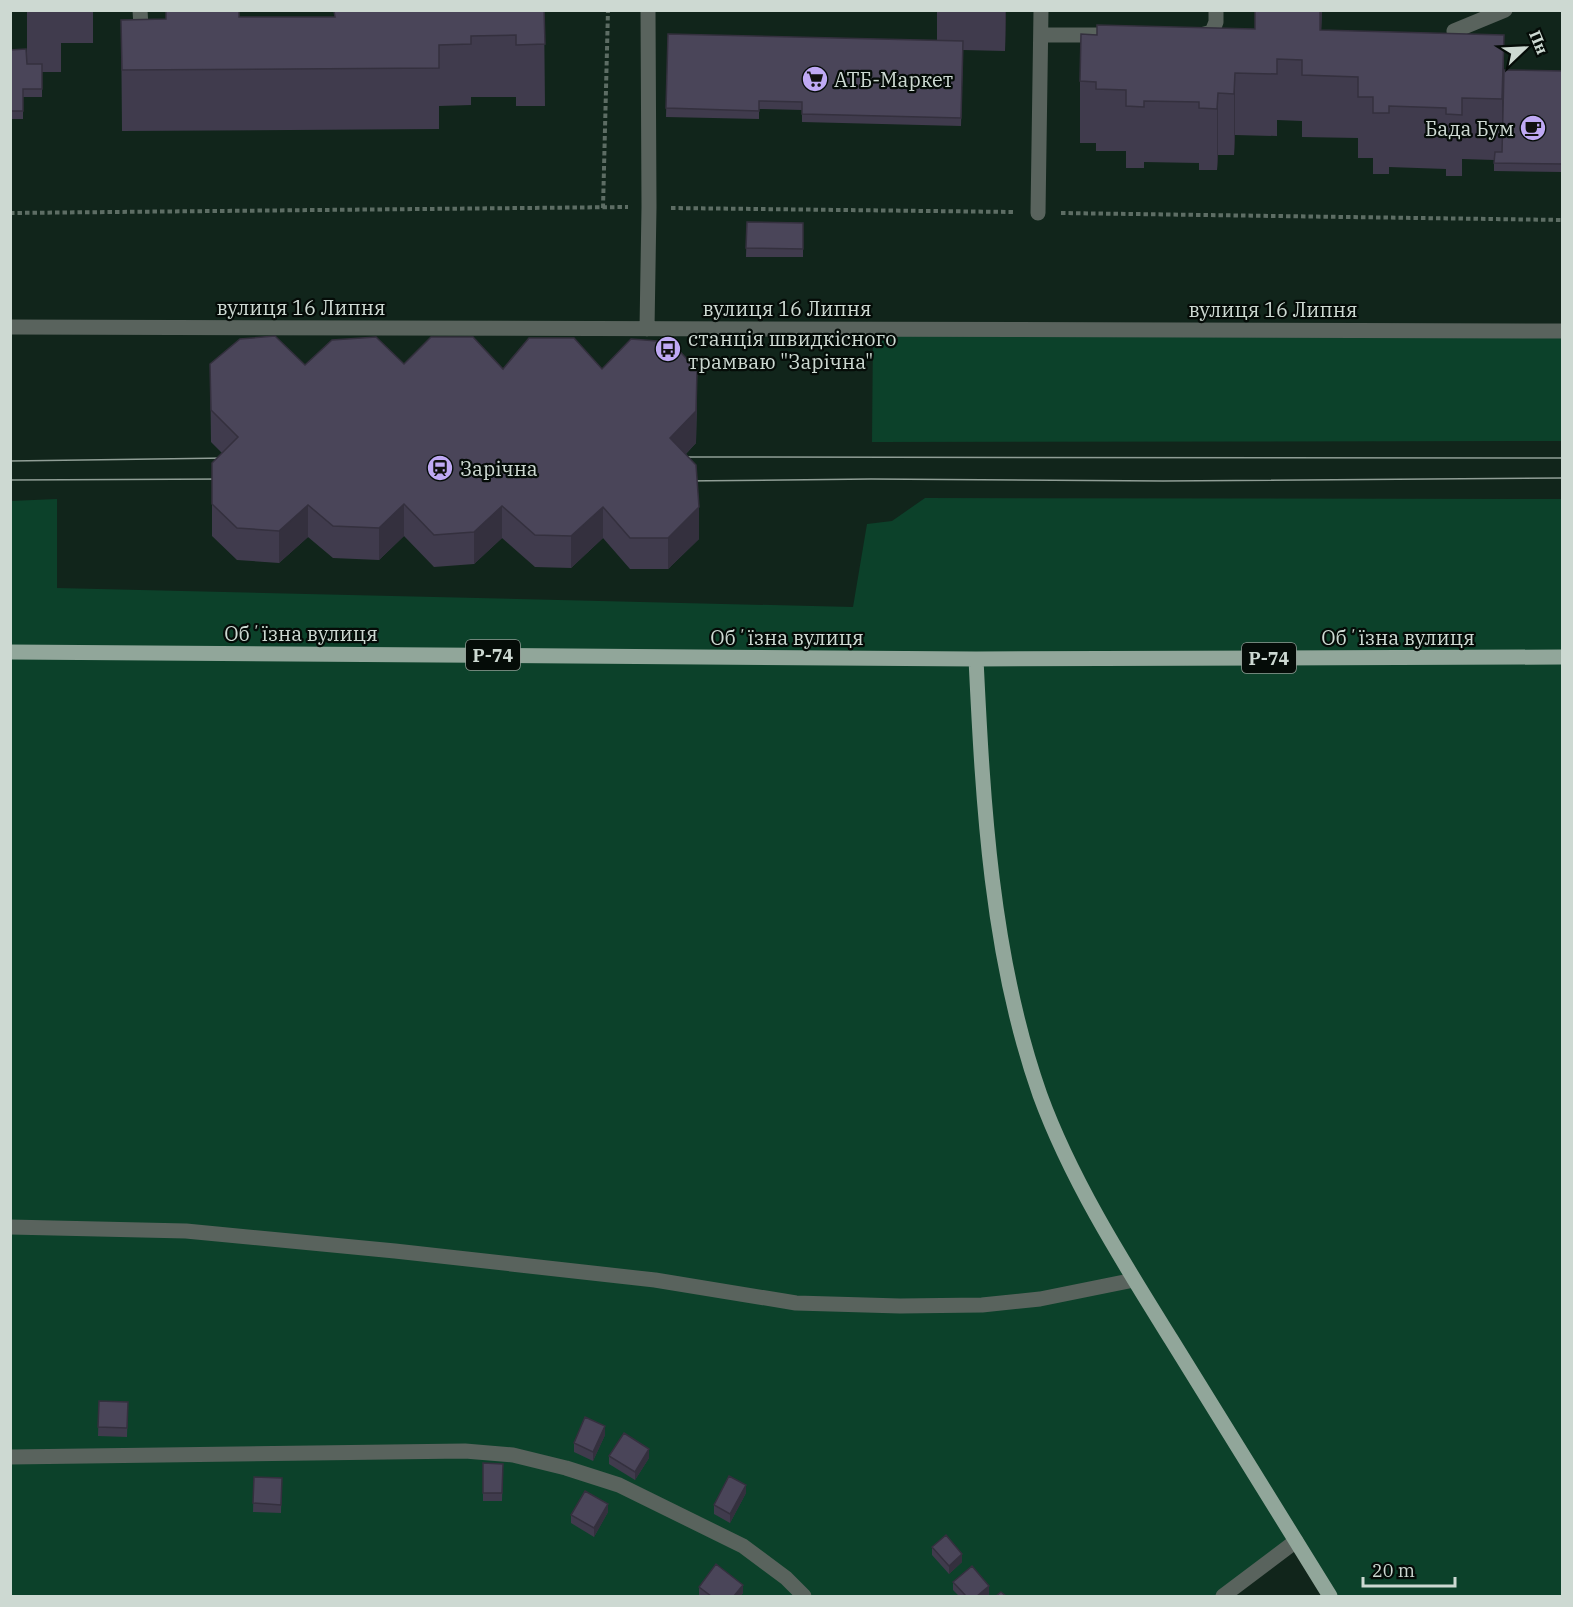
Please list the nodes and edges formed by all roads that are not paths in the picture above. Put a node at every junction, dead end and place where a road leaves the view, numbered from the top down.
1 (140, 10) edge
2 (648, 10) edge
3 (1041, 10) edge
4 (1216, 10) edge
5 (1505, 10) edge
6 (1454, 31) edge
7 (1041, 35) junction
8 (1110, 35) edge
9 (1179, 36) edge
10 (166, 40) edge
11 (1038, 213) road end
12 (10, 327) edge
13 (646, 329) junction
14 (1563, 331) edge
15 (10, 652) edge
16 (1563, 657) edge
17 (976, 659) junction
18 (10, 1227) edge
19 (1134, 1280) junction
20 (10, 1457) edge
21 (1296, 1541) junction
22 (804, 1596) edge
23 (1223, 1596) edge
24 (1330, 1596) edge

1 - 10 street
2 - 13 street
3 - 7 street
4 - 9 street
5 - 6 street
7 - 8 street
7 - 11 street
12 - 13 street, вулиця 16 Липня
13 - 14 street, вулиця 16 Липня
15 - 17 main road, Обʼїзна вулиця / Р-74
16 - 17 main road, Обʼїзна вулиця / Р-74
17 - 19 main road
18 - 19 street
19 - 21 main road
20 - 22 street
21 - 23 street
21 - 24 main road

